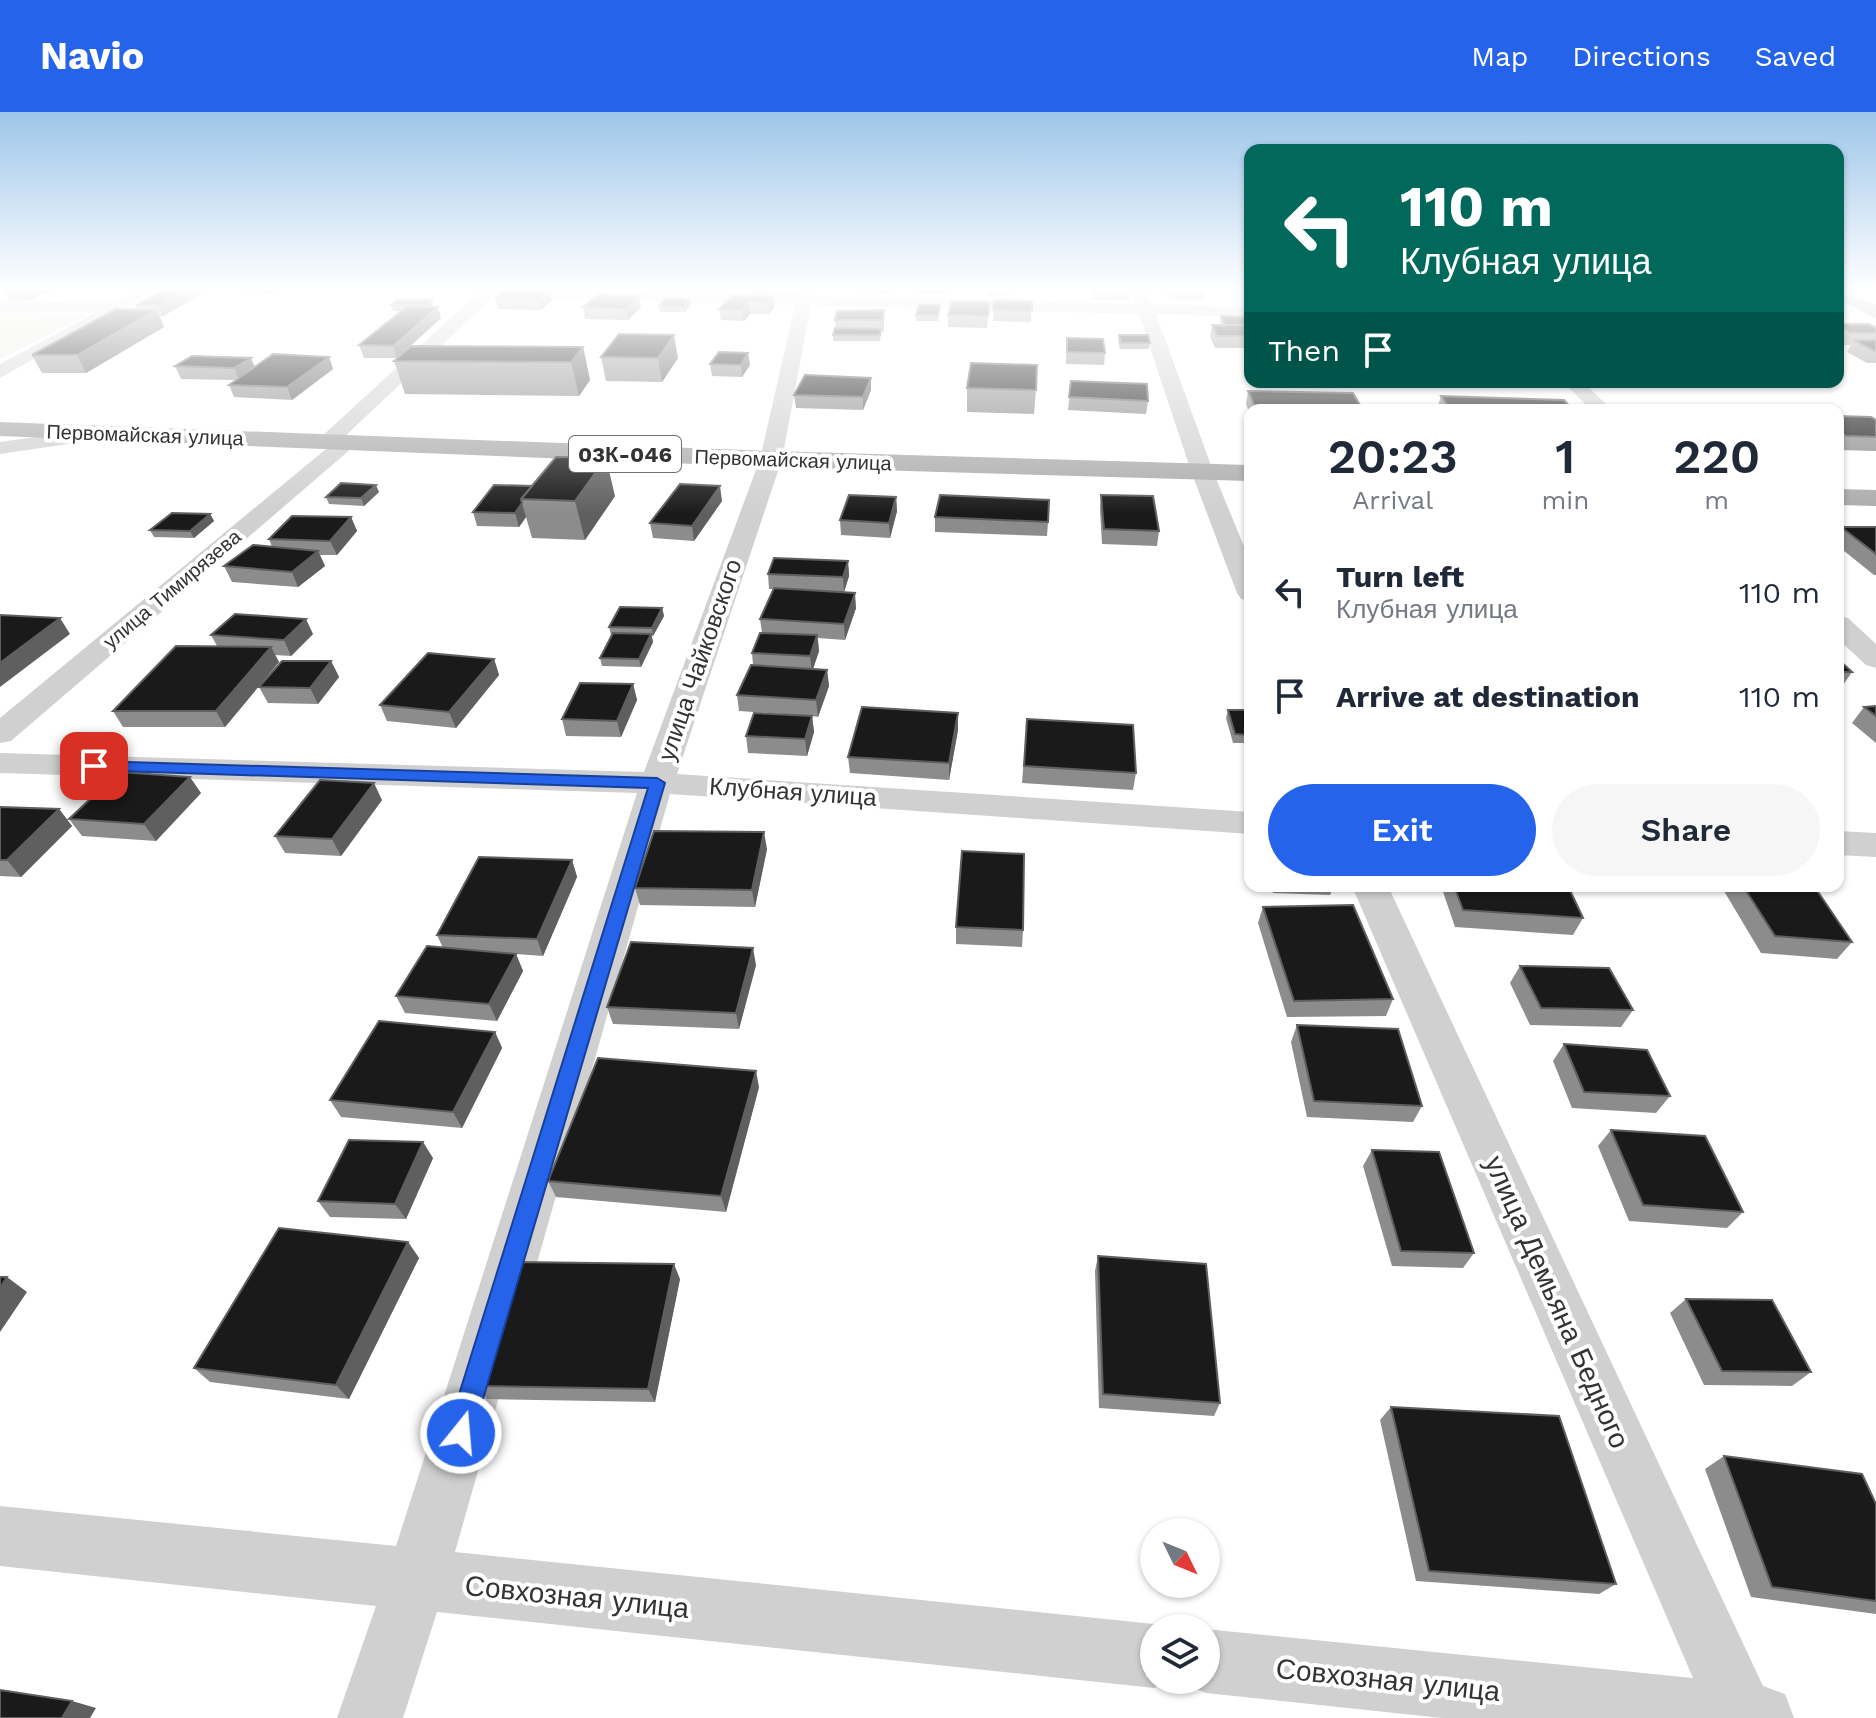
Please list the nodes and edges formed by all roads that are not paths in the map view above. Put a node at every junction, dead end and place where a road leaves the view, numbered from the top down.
1 (415, 364) edge
2 (792, 364) edge
3 (1165, 364) edge
4 (1578, 388) edge
5 (1596, 404) edge
6 (0, 429) edge
7 (108, 433) junction
8 (335, 443) junction
9 (0, 448) edge
10 (771, 459) junction
11 (1202, 471) junction
12 (1244, 473) edge
13 (1844, 497) edge
14 (1876, 498) edge
15 (1244, 578) edge
16 (1844, 630) edge
17 (1876, 659) edge
18 (0, 734) edge
19 (0, 763) edge
20 (657, 783) junction
21 (1244, 823) edge
22 (1844, 843) edge
23 (1876, 845) edge
24 (1373, 892) edge
25 (0, 1536) edge
26 (416, 1581) junction
27 (1140, 1655) edge
28 (1220, 1662) edge
29 (1750, 1717) edge
30 (370, 1718) edge

1 - 8 street, улица Тимирязева
2 - 10 street, улица Чайковского
3 - 11 street
4 - 5 street
6 - 7 main road, Первомайская улица / 03К-046
7 - 8 main road, Первомайская улица / 03К-046
7 - 9 street
8 - 10 main road, Первомайская улица / 03К-046
8 - 18 street, улица Тимирязева
10 - 11 main road, Первомайская улица / 03К-046
10 - 20 street, улица Чайковского
11 - 12 main road, Первомайская улица / 03К-046
11 - 15 street
13 - 14 main road
16 - 17 street
19 - 20 street, Клубная улица
20 - 21 street, Клубная улица
20 - 26 street, улица Чайковского
22 - 23 street
24 - 29 street, улица Демьяна Бедного
25 - 26 street, Совхозная улица
26 - 27 street, Совхозная улица
26 - 30 street, улица Чайковского
28 - 29 street, Совхозная улица

